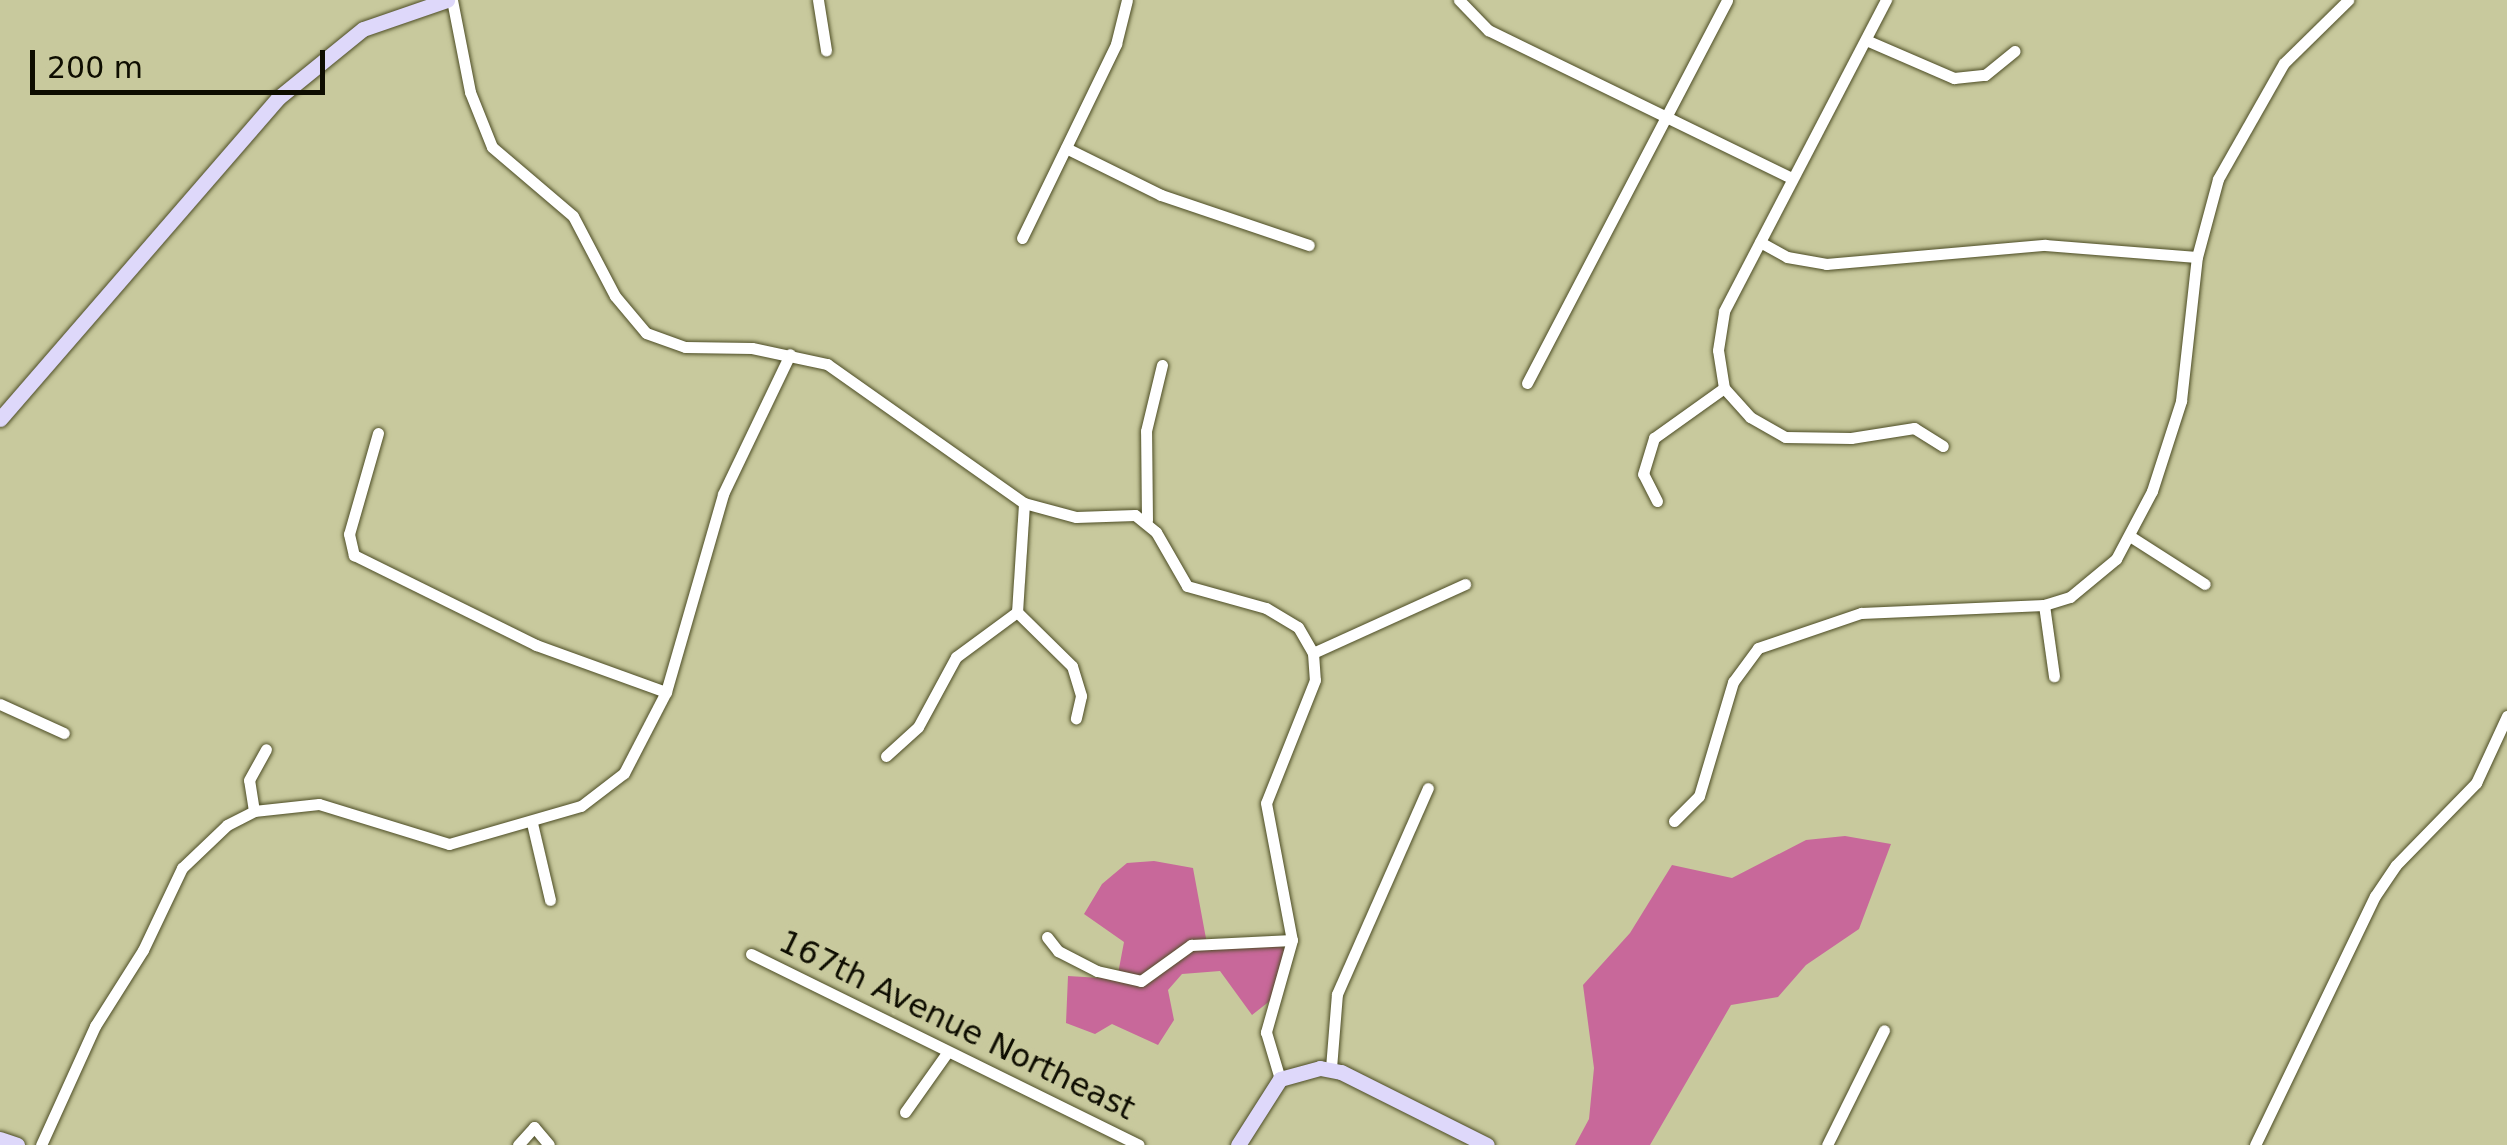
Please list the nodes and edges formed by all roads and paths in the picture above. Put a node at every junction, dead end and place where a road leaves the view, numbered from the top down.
1 (450, 0) edge
2 (818, 0) edge
3 (1127, 0) edge
4 (1459, 0) edge
5 (1728, 0) edge
6 (1886, 0) edge
7 (2348, 0) edge
8 (1866, 40) junction
9 (826, 50) dead end
10 (2015, 51) dead end
11 (1670, 113) junction
12 (1066, 148) junction
13 (1792, 178) junction
14 (1022, 238) dead end
15 (1760, 242) junction
16 (1309, 245) dead end
17 (2196, 257) junction
18 (790, 354) junction
19 (1162, 365) dead end
20 (1526, 383) dead end
21 (1724, 388) junction
22 (0, 419) edge
23 (378, 434) dead end
24 (1943, 446) dead end
25 (1657, 501) dead end
26 (1024, 503) junction
27 (1147, 520) junction
28 (2133, 538) junction
29 (1465, 584) dead end
30 (2205, 584) dead end
31 (2044, 606) junction
32 (1016, 612) junction
33 (1313, 653) junction
34 (2054, 676) dead end
35 (666, 692) junction
36 (0, 704) edge
37 (2507, 716) edge
38 (1076, 718) dead end
39 (64, 733) dead end
40 (266, 749) dead end
41 (886, 756) dead end
42 (1428, 788) dead end
43 (254, 811) junction
44 (1674, 821) dead end
45 (532, 823) junction
46 (550, 900) dead end
47 (1047, 937) dead end
48 (1292, 940) junction
49 (751, 954) dead end
50 (1884, 1030) dead end
51 (946, 1054) junction
52 (1330, 1068) junction
53 (1280, 1079) junction
54 (904, 1112) dead end
55 (0, 1138) edge
56 (1483, 1144) edge
57 (17, 1145) edge
58 (41, 1145) edge
59 (518, 1145) edge
60 (549, 1145) edge
61 (1139, 1145) edge
62 (1238, 1145) edge
63 (1827, 1145) edge
64 (2255, 1145) edge

1 - 18 street
1 - 22 street
2 - 9 street
3 - 12 street
4 - 11 street
5 - 11 street
6 - 8 street
7 - 17 street
8 - 10 street
8 - 13 street
11 - 13 street
11 - 20 street
12 - 14 street
12 - 16 street
13 - 15 street
15 - 17 street
15 - 21 street
17 - 28 street
18 - 26 street
18 - 35 street
19 - 27 street
21 - 24 street
21 - 25 street
23 - 35 street
26 - 27 street
26 - 32 street
27 - 33 street
28 - 30 street
28 - 31 street
29 - 33 street
31 - 34 street
31 - 44 street
32 - 38 street
32 - 41 street
33 - 48 street
35 - 45 street
36 - 39 street
37 - 64 street
40 - 43 street
42 - 52 street
43 - 45 street
43 - 58 street
45 - 46 street
47 - 48 street
48 - 53 street
49 - 51 street, 167th Avenue Northeast
50 - 63 street
51 - 54 street
51 - 61 street, 167th Avenue Northeast
52 - 53 street
52 - 56 street
53 - 62 street
55 - 57 street
59 - 60 street

